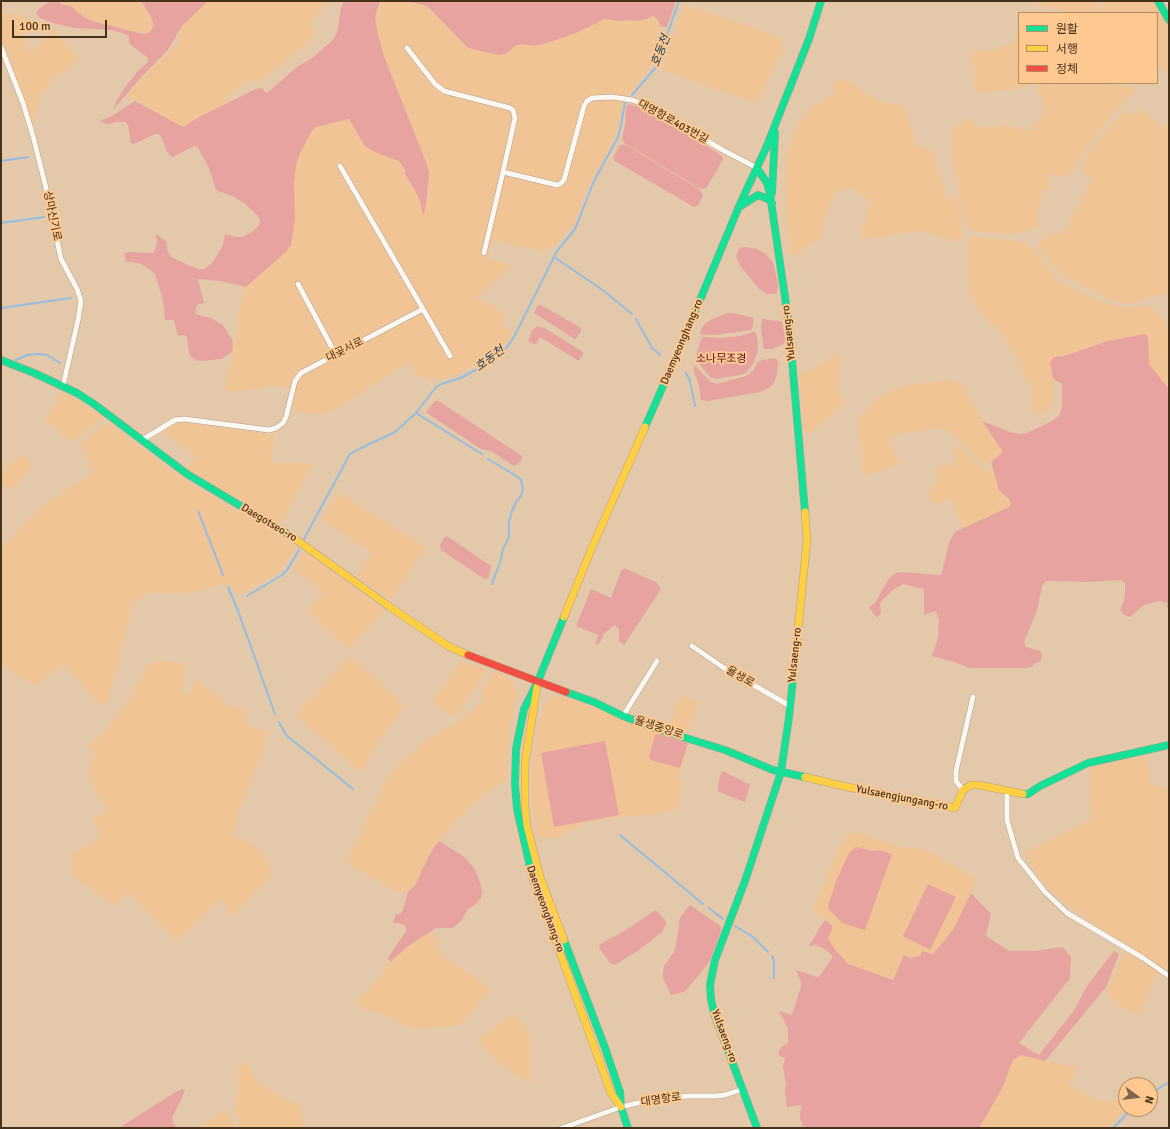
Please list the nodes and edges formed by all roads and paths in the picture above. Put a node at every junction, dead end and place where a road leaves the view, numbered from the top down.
1 (822, 1) edge
2 (1158, 1) edge
3 (1169, 20) edge
4 (1, 47) edge
5 (407, 48) dead end
6 (776, 126) junction
7 (340, 166) dead end
8 (757, 168) junction
9 (503, 172) junction
10 (772, 203) junction
11 (738, 208) junction
12 (484, 253) dead end
13 (298, 284) dead end
14 (423, 309) junction
15 (336, 354) junction
16 (450, 356) dead end
17 (1, 360) edge
18 (62, 386) junction
19 (142, 440) junction
20 (692, 646) dead end
21 (657, 661) dead end
22 (538, 681) junction
23 (973, 697) dead end
24 (790, 706) junction
25 (624, 716) junction
26 (1169, 746) edge
27 (781, 772) junction
28 (963, 790) junction
29 (1007, 792) junction
30 (1169, 976) edge
31 (743, 1089) junction
32 (621, 1107) junction
33 (562, 1128) edge
34 (628, 1128) edge
35 (757, 1128) edge

1 - 6 street, Daemyeonghang-ro
2 - 3 street
4 - 18 street, 상마신기로
5 - 9 street
6 - 8 street, Daemyeonghang-ro
6 - 10 street
7 - 14 street
8 - 9 street, 대명항로403번길
8 - 10 street, Yulsaeng-ro
8 - 11 street, Daemyeonghang-ro
9 - 12 street
10 - 11 street
10 - 24 street, Yulsaeng-ro
11 - 22 street, Daemyeonghang-ro
13 - 15 street
14 - 15 street, 대곶서로
14 - 16 street
15 - 19 street, 대곶서로
17 - 18 street, Daegotseo-ro
18 - 19 street, Daegotseo-ro
19 - 22 street, Daegotseo-ro
20 - 24 street, 율생로
21 - 25 street
22 - 25 street, 율생중앙로
22 - 32 street, Daemyeonghang-ro
23 - 28 street
24 - 27 street, Yulsaeng-ro
25 - 27 street, 율생중앙로
26 - 29 street
27 - 28 street, Yulsaengjungang-ro
27 - 31 street, Yulsaeng-ro
28 - 29 street
29 - 30 street
31 - 32 street, 대명항로
31 - 35 street, Yulsaeng-ro
32 - 33 street, 대명항로
32 - 34 street, Daemyeonghang-ro

